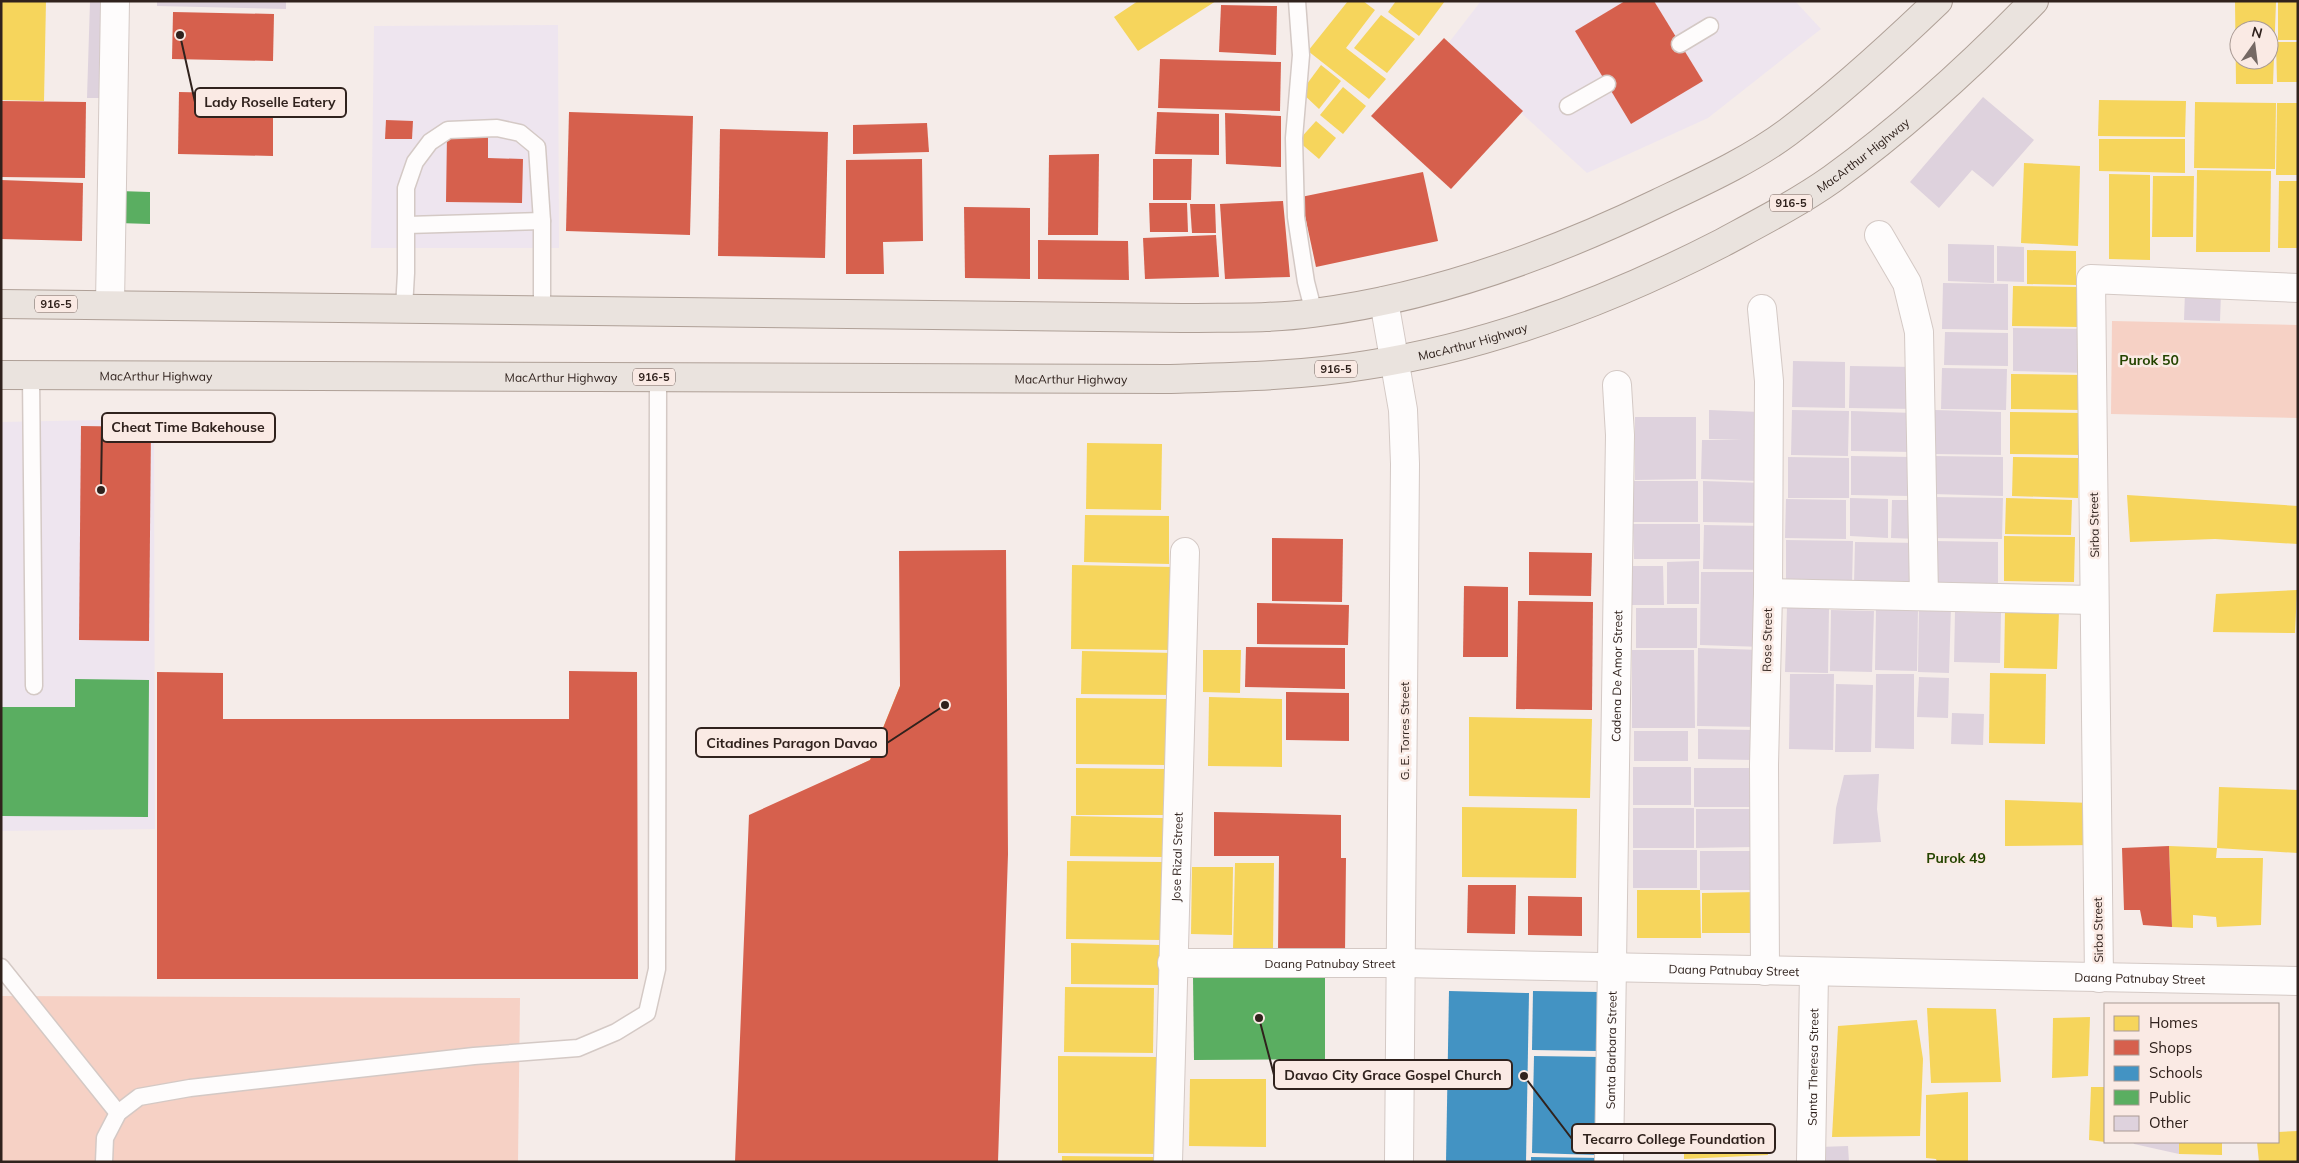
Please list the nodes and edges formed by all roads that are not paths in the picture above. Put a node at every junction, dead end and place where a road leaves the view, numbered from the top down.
1 (115, 1) edge
2 (1298, 1) edge
3 (1938, 1) edge
4 (2034, 1) edge
5 (1710, 26) dead end
6 (1680, 44) dead end
7 (1607, 84) dead end
8 (1568, 106) dead end
9 (542, 221) junction
10 (407, 225) junction
11 (1879, 235) dead end
12 (2298, 288) edge
13 (1384, 301) junction
14 (1, 304) edge
15 (110, 304) junction
16 (404, 308) junction
17 (1762, 309) dead end
18 (542, 310) junction
19 (1314, 313) junction
20 (1395, 360) junction
21 (1, 374) edge
22 (31, 375) junction
23 (658, 377) junction
24 (1617, 385) dead end
25 (1185, 552) dead end
26 (1768, 593) junction
27 (1924, 596) junction
28 (2094, 600) junction
29 (34, 686) dead end
30 (1172, 963) junction
31 (1402, 963) junction
32 (1, 967) edge
33 (1613, 968) junction
34 (1765, 971) junction
35 (1814, 972) junction
36 (2099, 978) junction
37 (2298, 982) edge
38 (118, 1113) junction
39 (104, 1162) edge
40 (1168, 1162) edge
41 (1398, 1162) edge
42 (1609, 1162) edge
43 (1811, 1162) edge

1 - 15 street
2 - 19 lane
3 - 13 main road, 916-5
4 - 20 main road, MacArthur Highway / 916-5
5 - 6 lane
7 - 8 lane
9 - 10 lane
9 - 10 lane
9 - 18 lane
10 - 16 lane
11 - 27 street
12 - 28 street, Sirba Street
13 - 19 main road, 916-5
13 - 20 street, G. E. Torres Street
14 - 15 main road, 916-5
15 - 16 main road, 916-5
16 - 18 main road, 916-5
17 - 26 street, Rose Street
18 - 19 main road, 916-5
20 - 23 main road, MacArthur Highway / 916-5
20 - 31 street, G. E. Torres Street
21 - 22 main road, MacArthur Highway / 916-5
22 - 23 main road, MacArthur Highway / 916-5
22 - 29 lane
23 - 38 lane
24 - 33 street, Cadena De Amor Street
25 - 30 street, Jose Rizal Street
26 - 27 street
26 - 34 street, Rose Street
27 - 28 street
28 - 36 street, Sirba Street
30 - 31 street, Daang Patnubay Street
30 - 40 street, Jose Rizal Street
31 - 33 street, Daang Patnubay Street
31 - 41 street, G. E. Torres Street
32 - 38 lane
33 - 34 street, Daang Patnubay Street
33 - 42 street, Santa Barbara Street
34 - 35 street, Daang Patnubay Street
35 - 36 street, Daang Patnubay Street
35 - 43 street, Santa Theresa Street
36 - 37 street, Daang Patnubay Street
38 - 39 lane

